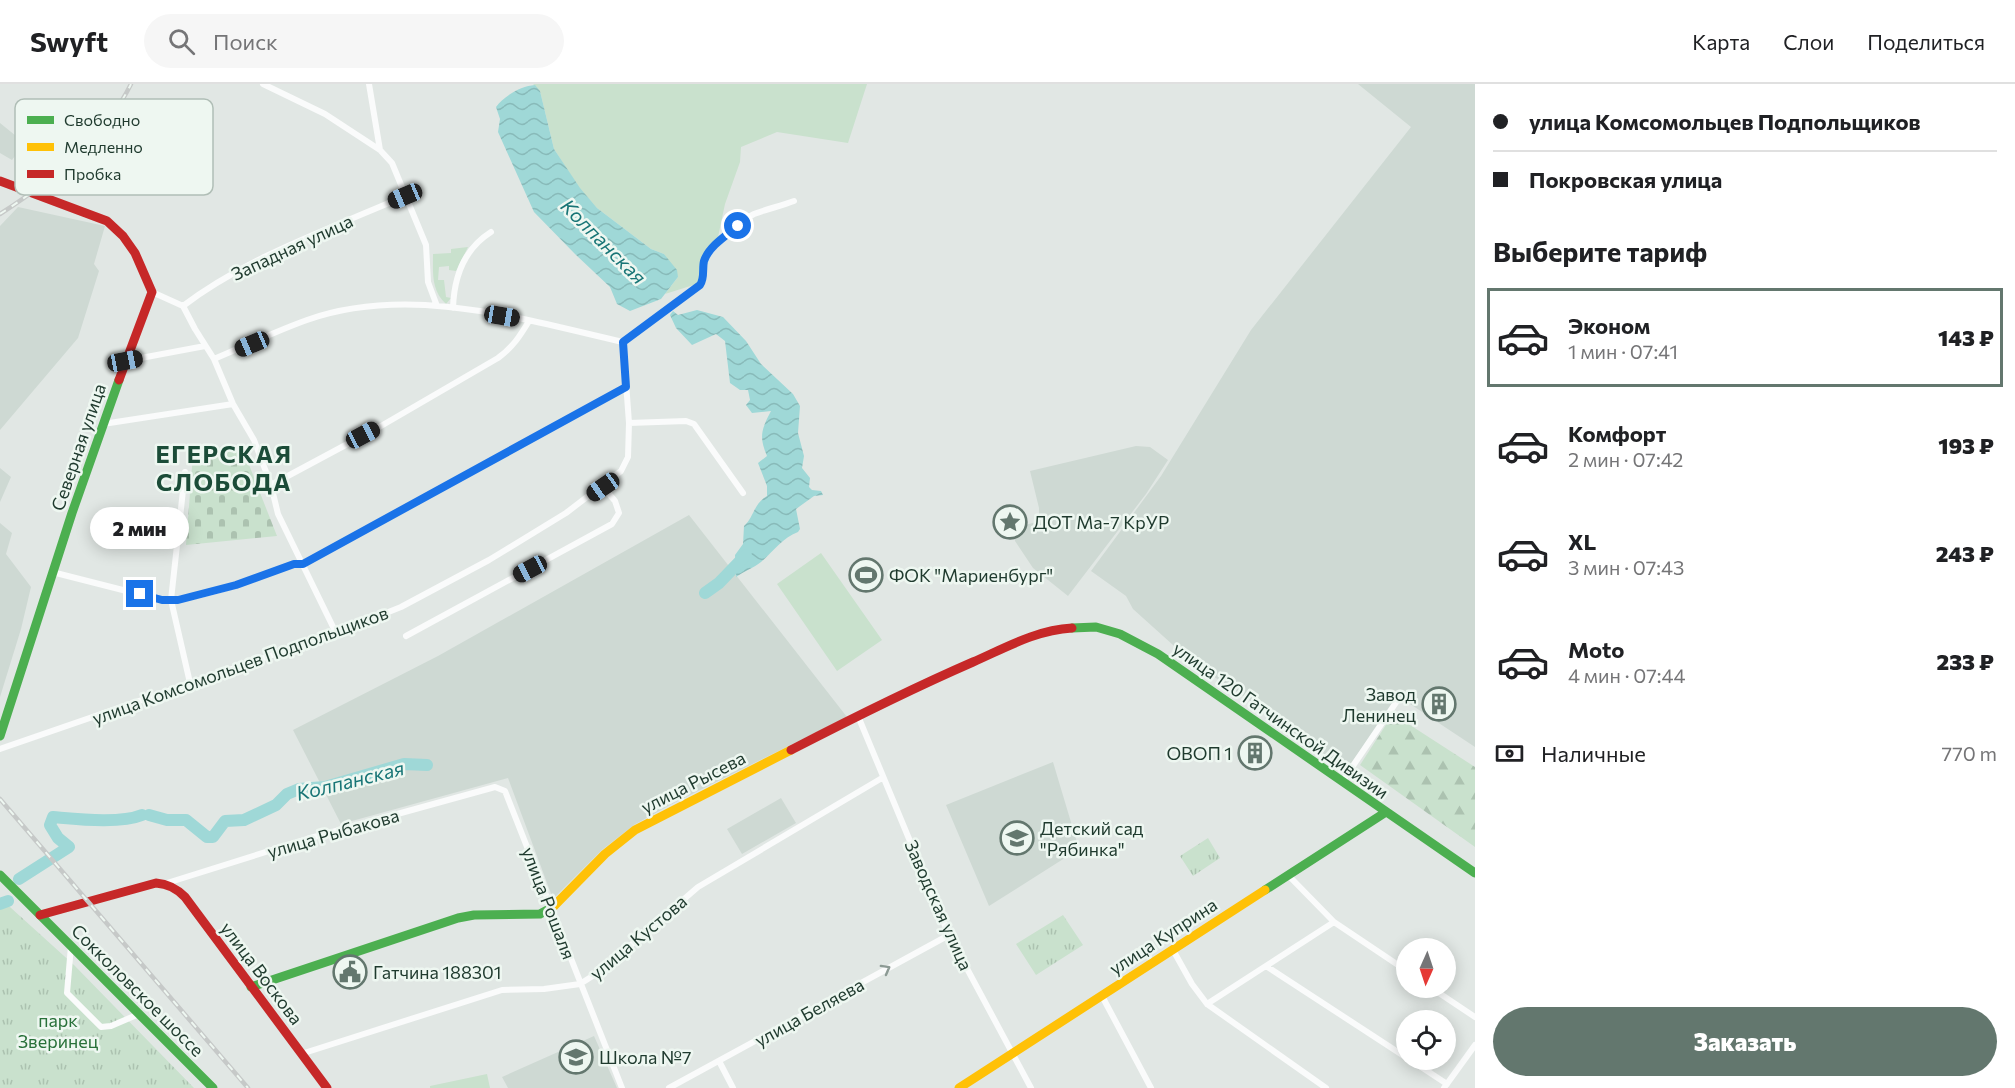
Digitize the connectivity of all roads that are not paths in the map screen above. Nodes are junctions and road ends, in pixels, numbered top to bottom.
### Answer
1 (263, 84) edge
2 (369, 84) edge
3 (380, 150) junction
4 (0, 181) edge
5 (15, 187) edge
6 (37, 195) edge
7 (405, 196) junction
8 (794, 201) dead end
9 (490, 232) dead end
10 (152, 292) junction
11 (183, 306) junction
12 (437, 306) junction
13 (453, 308) junction
14 (529, 321) junction
15 (623, 342) junction
16 (205, 345) junction
17 (214, 359) junction
18 (125, 361) junction
19 (626, 387) junction
20 (233, 404) junction
21 (629, 423) junction
22 (103, 424) junction
23 (185, 471) dead end
24 (271, 485) junction
25 (603, 487) junction
26 (743, 493) dead end
27 (303, 564) junction
28 (52, 572) junction
29 (171, 600) junction
30 (336, 633) junction
31 (406, 636) dead end
32 (1158, 654) joint
33 (190, 683) junction
34 (1397, 701) dead end
35 (858, 716) junction
36 (0, 736) edge
37 (0, 749) edge
38 (882, 778) junction
39 (1342, 782) junction
40 (500, 788) joint
41 (1386, 812) junction
42 (1475, 873) edge
43 (0, 875) edge
44 (1288, 875) junction
45 (174, 883) junction
46 (552, 908) junction
47 (40, 915) junction
48 (1334, 921) junction
49 (949, 935) junction
50 (71, 946) junction
51 (1173, 950) junction
52 (1396, 963) edge
53 (1266, 966) junction
54 (580, 984) junction
55 (251, 987) junction
56 (1102, 996) junction
57 (1446, 998) edge
58 (1207, 1004) junction
59 (139, 1014) junction
60 (1475, 1017) edge
61 (1475, 1045) edge
62 (1396, 1050) edge
63 (301, 1054) junction
64 (1012, 1054) junction
65 (719, 1061) junction
66 (1424, 1070) edge
67 (1445, 1086) edge
68 (213, 1088) edge
69 (327, 1088) edge
70 (622, 1088) edge
71 (669, 1088) edge
72 (733, 1088) edge
73 (959, 1088) edge
74 (1031, 1088) edge
75 (1151, 1088) edge
76 (1326, 1088) edge

1 - 3 street
2 - 3 street
3 - 7 street
4 - 5 main road
6 - 10 main road
7 - 11 street, Западная улица
7 - 12 street
8 - 15 street
9 - 13 street
10 - 11 street
10 - 18 main road, Северная улица
11 - 16 street
12 - 13 street
12 - 17 street
13 - 14 street
14 - 15 street
14 - 24 street
15 - 19 street, улица Комсомольцев Подпольщиков
16 - 17 street
16 - 18 street
17 - 20 street
18 - 22 main road, Северная улица
19 - 21 street, улица Комсомольцев Подпольщиков
19 - 27 street
20 - 22 street
20 - 24 street
21 - 25 street, улица Комсомольцев Подпольщиков
21 - 26 street
22 - 28 main road, Северная улица
23 - 29 street
24 - 27 street
25 - 30 street, улица Комсомольцев Подпольщиков
25 - 31 street
27 - 29 street
27 - 30 street
28 - 29 street
28 - 36 main road, Северная улица
29 - 33 street
30 - 33 street, улица Комсомольцев Подпольщиков
32 - 35 main road, улица Рысева
32 - 39 main road, улица 120 Гатчинской Дивизии
33 - 37 street, улица Комсомольцев Подпольщиков
34 - 39 street
35 - 38 street, Заводская улица
35 - 46 main road, улица Рысева
38 - 49 street, Заводская улица
38 - 54 street, улица Кустова
39 - 41 main road, улица 120 Гатчинской Дивизии
40 - 45 street, улица Рыбакова
40 - 46 street, улица Рошаля
41 - 42 main road, улица 120 Гатчинской Дивизии
41 - 44 main road, улица Куприна
43 - 47 main road, Сокколовское шоссе
44 - 48 street
44 - 51 main road, улица Куприна
45 - 47 main road
45 - 55 main road, улица Воскова
46 - 54 street, улица Рошаля
46 - 55 main road
47 - 50 main road, Сокколовское шоссе
48 - 52 street
48 - 53 street
49 - 64 street, Заводская улица
65 -> 49 street, улица Беляева
50 - 59 main road, Сокколовское шоссе
50 - 59 street
51 - 56 main road, улица Куприна
51 - 58 street
53 - 58 street
53 - 62 street
54 - 63 street, улица Кустова
54 - 70 street, улица Рошаля
55 - 63 main road, улица Воскова
56 - 64 main road, улица Куприна
56 - 75 street
57 - 60 street
58 - 76 street
59 - 68 main road, Сокколовское шоссе
61 - 67 street
63 - 69 main road, улица Воскова
64 - 73 main road, улица Куприна
64 - 74 street, Заводская улица
65 - 71 street, улица Беляева
65 - 72 street
66 - 67 street

